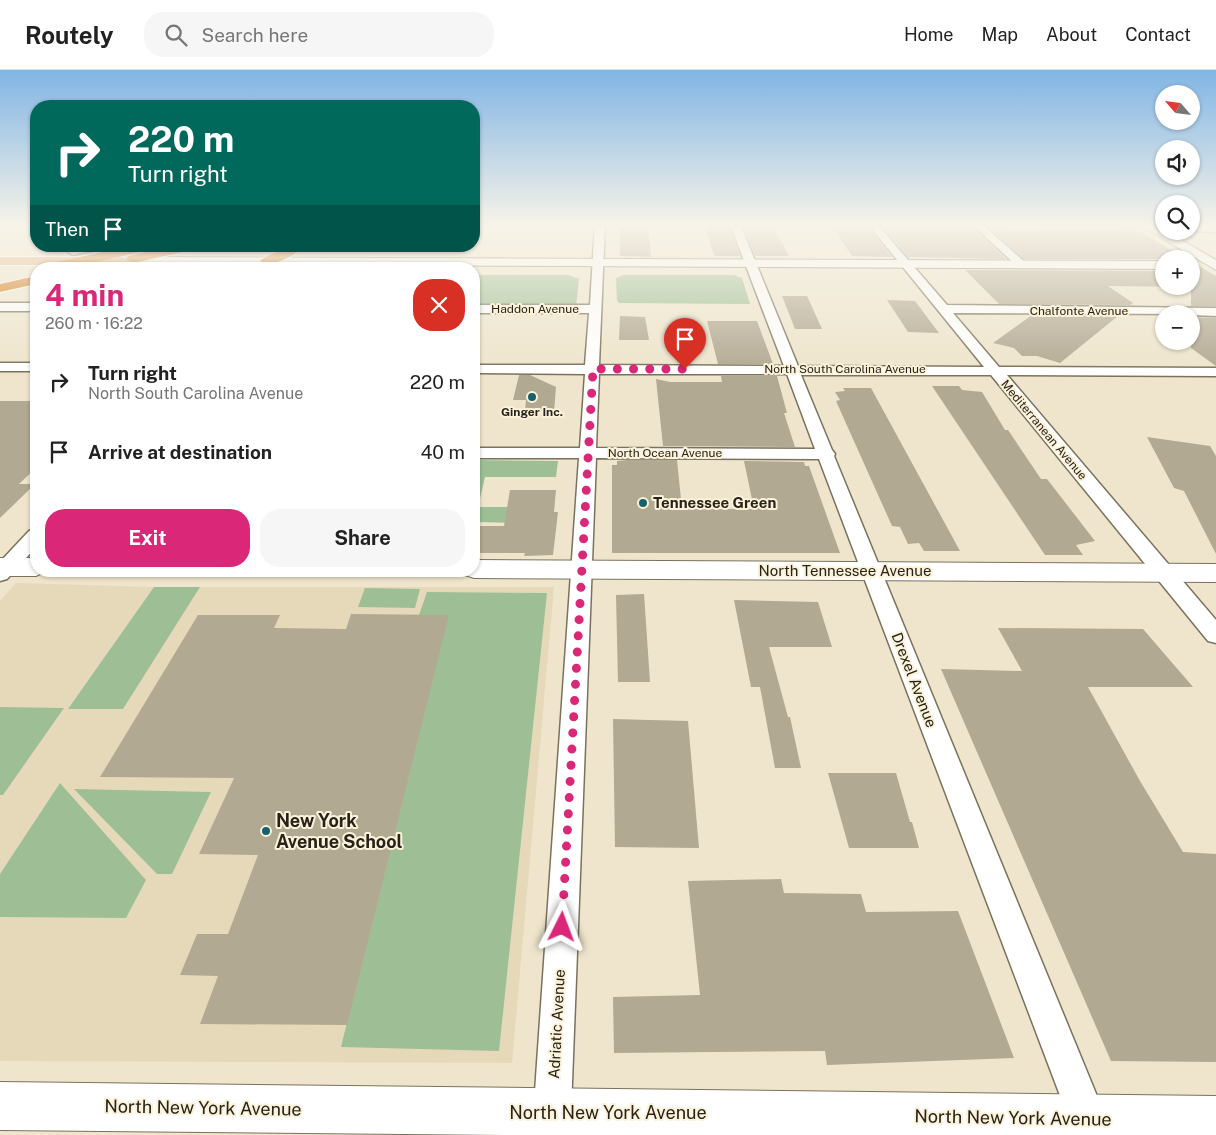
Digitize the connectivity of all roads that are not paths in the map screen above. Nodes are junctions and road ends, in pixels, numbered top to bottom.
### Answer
1 (19, 274) edge
2 (598, 274) edge
3 (756, 274) edge
4 (913, 274) edge
5 (0, 278) edge
6 (30, 281) edge
7 (0, 288) edge
8 (0, 307) edge
9 (30, 307) edge
10 (480, 309) edge
11 (596, 309) junction
12 (942, 309) junction
13 (1216, 312) edge
14 (0, 366) edge
15 (30, 367) edge
16 (480, 369) edge
17 (593, 369) junction
18 (793, 369) junction
19 (994, 370) junction
20 (1216, 372) edge
21 (588, 452) junction
22 (480, 453) edge
23 (827, 454) junction
24 (30, 541) edge
25 (30, 567) edge
26 (2, 569) edge
27 (480, 569) edge
28 (582, 570) junction
29 (872, 571) junction
30 (1163, 572) junction
31 (1216, 573) edge
32 (1216, 635) edge
33 (0, 1106) edge
34 (1216, 1120) edge
35 (96, 1121) edge
36 (552, 1124) edge
37 (1091, 1128) edge

1 - 5 highway
2 - 11 street, Adriatic Avenue
3 - 18 street, Drexel Avenue
4 - 12 street, Mediterranean Avenue
6 - 7 highway
8 - 9 street
10 - 11 street, Haddon Avenue
11 - 17 street, Adriatic Avenue
12 - 13 street, Chalfonte Avenue
12 - 19 street, Mediterranean Avenue
14 - 15 street
16 - 17 street, North South Carolina Avenue
17 - 18 street, North South Carolina Avenue
17 - 21 street, Adriatic Avenue
18 - 19 street, North South Carolina Avenue
18 - 23 street, Drexel Avenue
19 - 20 street, North South Carolina Avenue
19 - 30 street, Mediterranean Avenue
21 - 22 street, North Ocean Avenue
21 - 23 street, North Ocean Avenue
21 - 28 street, Adriatic Avenue
23 - 29 street, Drexel Avenue
24 - 26 street
25 - 26 street
27 - 28 street, North Tennessee Avenue
28 - 29 street, North Tennessee Avenue
28 - 36 street, Adriatic Avenue
29 - 30 street, North Tennessee Avenue
29 - 37 street, Drexel Avenue
30 - 31 street, North Tennessee Avenue
30 - 32 street, Mediterranean Avenue
33 - 35 street, North New York Avenue
34 - 37 street, North New York Avenue
35 - 36 street, North New York Avenue
36 - 37 street, North New York Avenue

